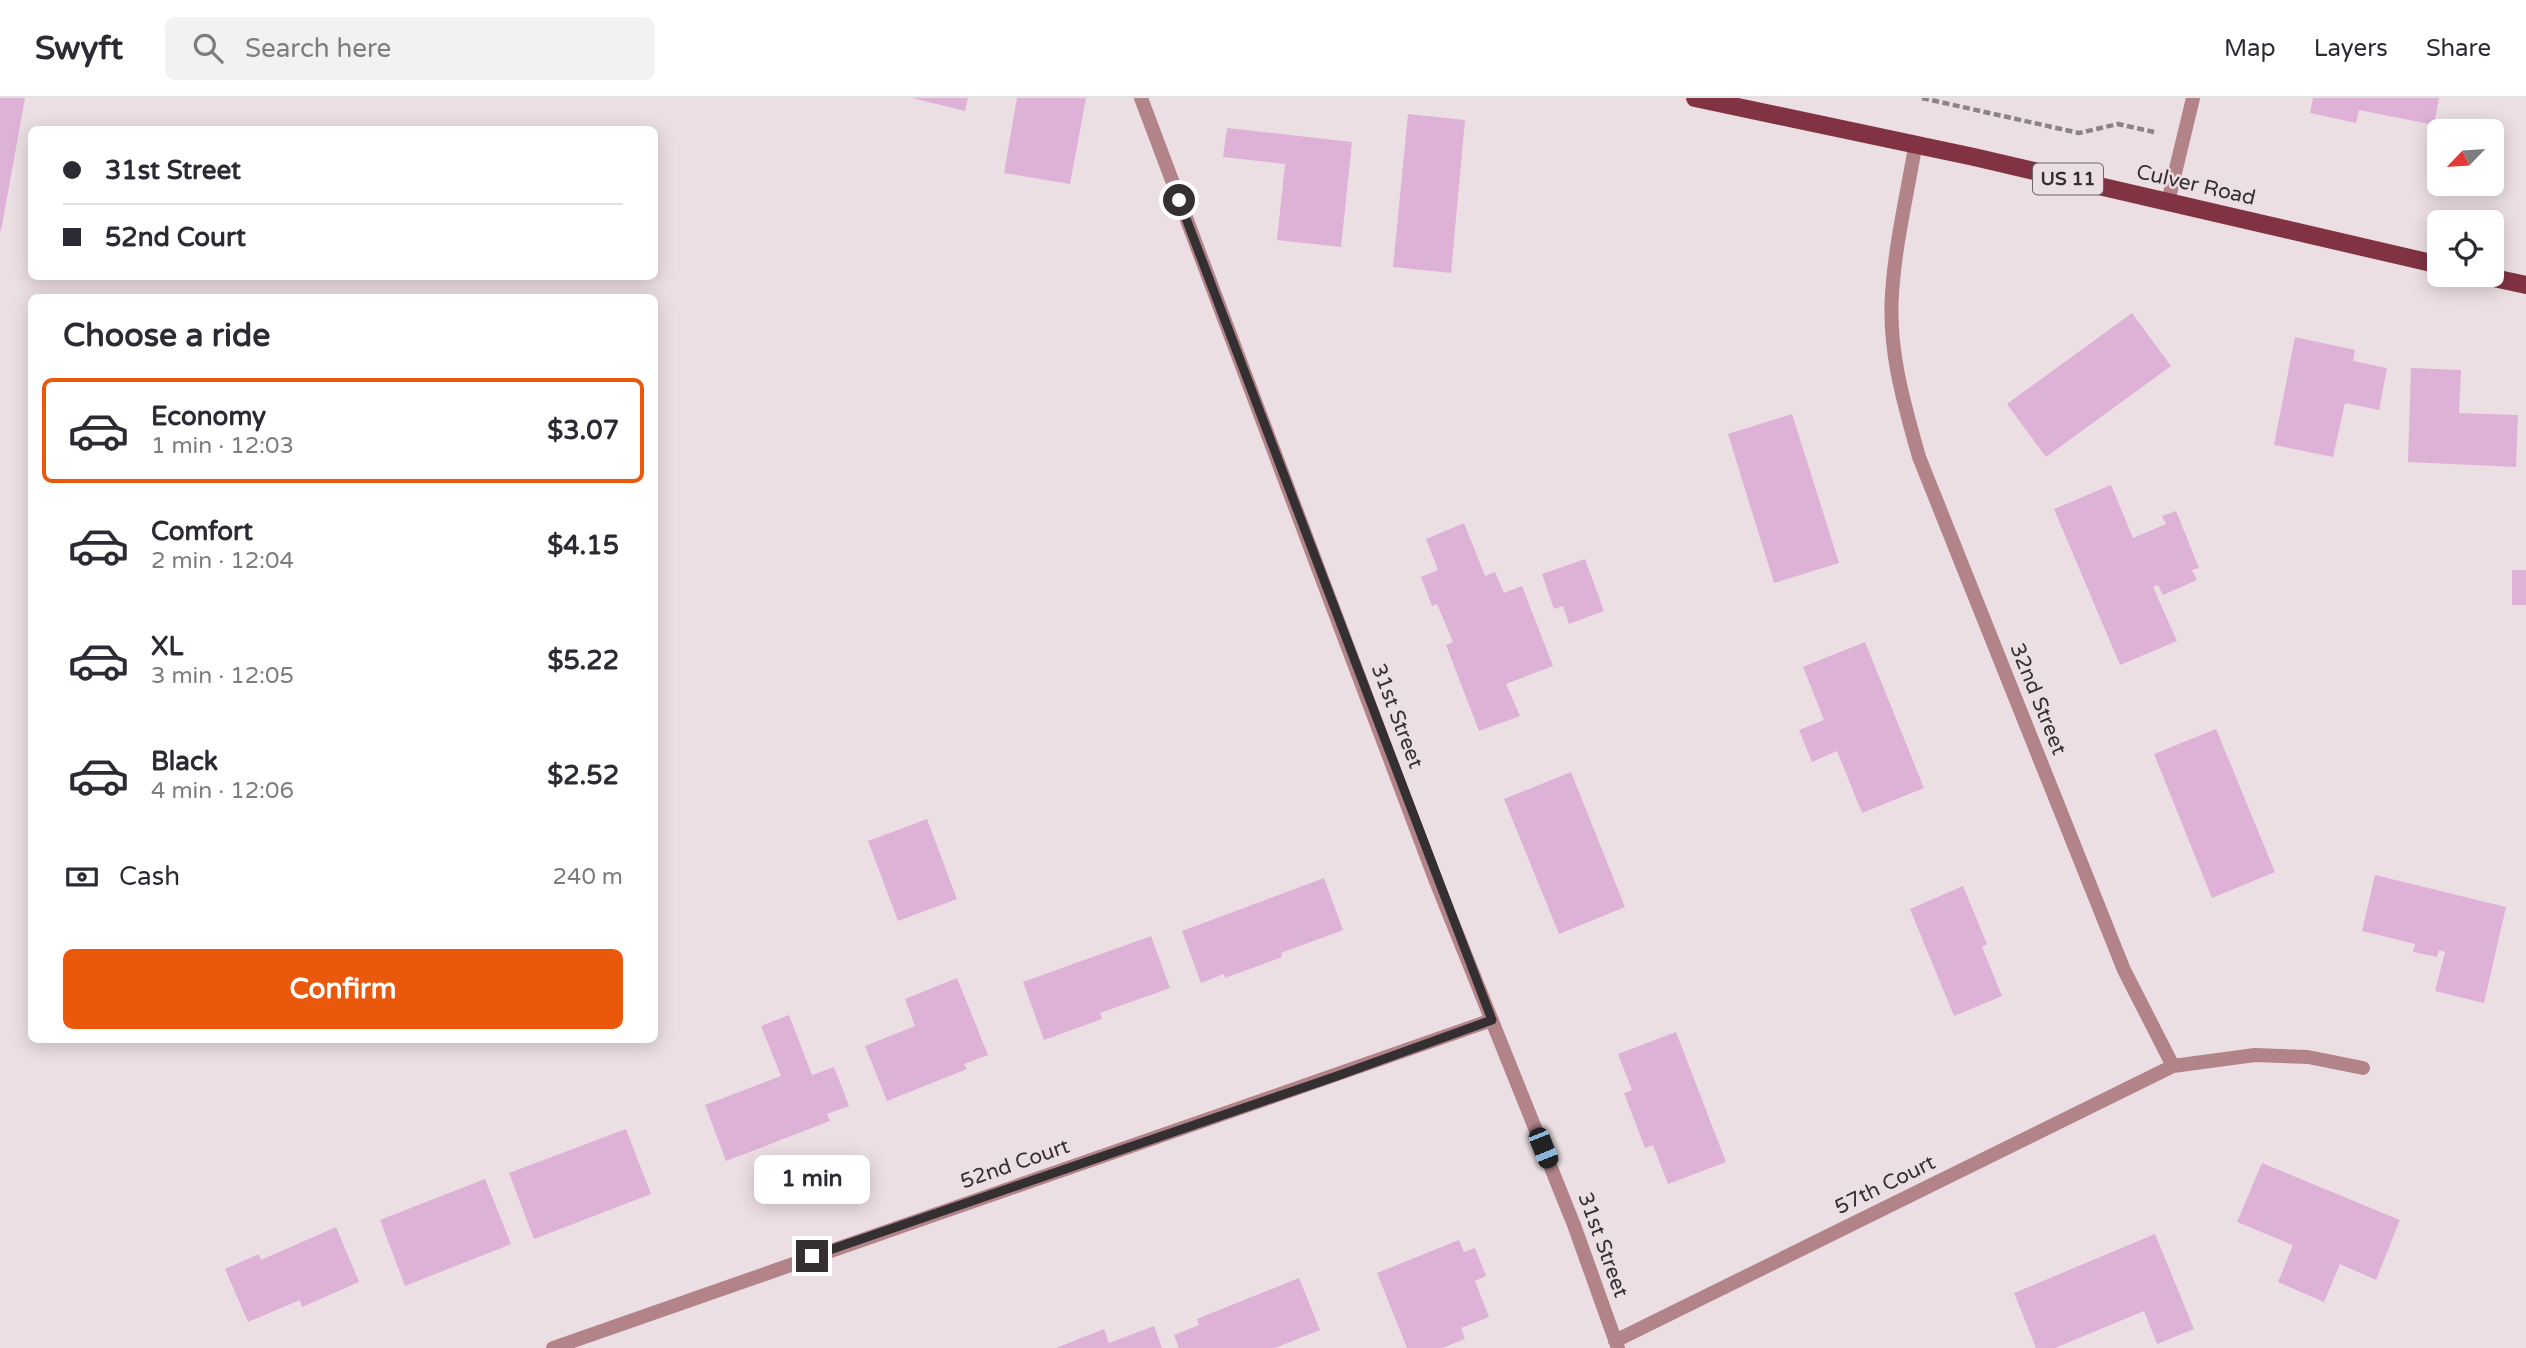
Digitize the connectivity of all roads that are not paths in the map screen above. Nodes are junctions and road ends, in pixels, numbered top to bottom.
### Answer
1 (1140, 98) edge
2 (1695, 98) edge
3 (2193, 98) edge
4 (1914, 146) junction
5 (2168, 202) junction
6 (2427, 262) edge
7 (2504, 280) edge
8 (2526, 285) edge
9 (1492, 1020) junction
10 (2173, 1066) junction
11 (2363, 1068) dead end
12 (1616, 1344) edge
13 (552, 1348) edge

1 - 9 street, 31st Street
2 - 4 main road, Culver Road / US 11
3 - 5 street
4 - 5 main road, Culver Road / US 11
4 - 10 street, 32nd Street
5 - 6 main road, Culver Road / US 11
7 - 8 main road
9 - 12 street, 31st Street
9 - 13 street, 52nd Court
10 - 11 street
10 - 12 street, 57th Court

